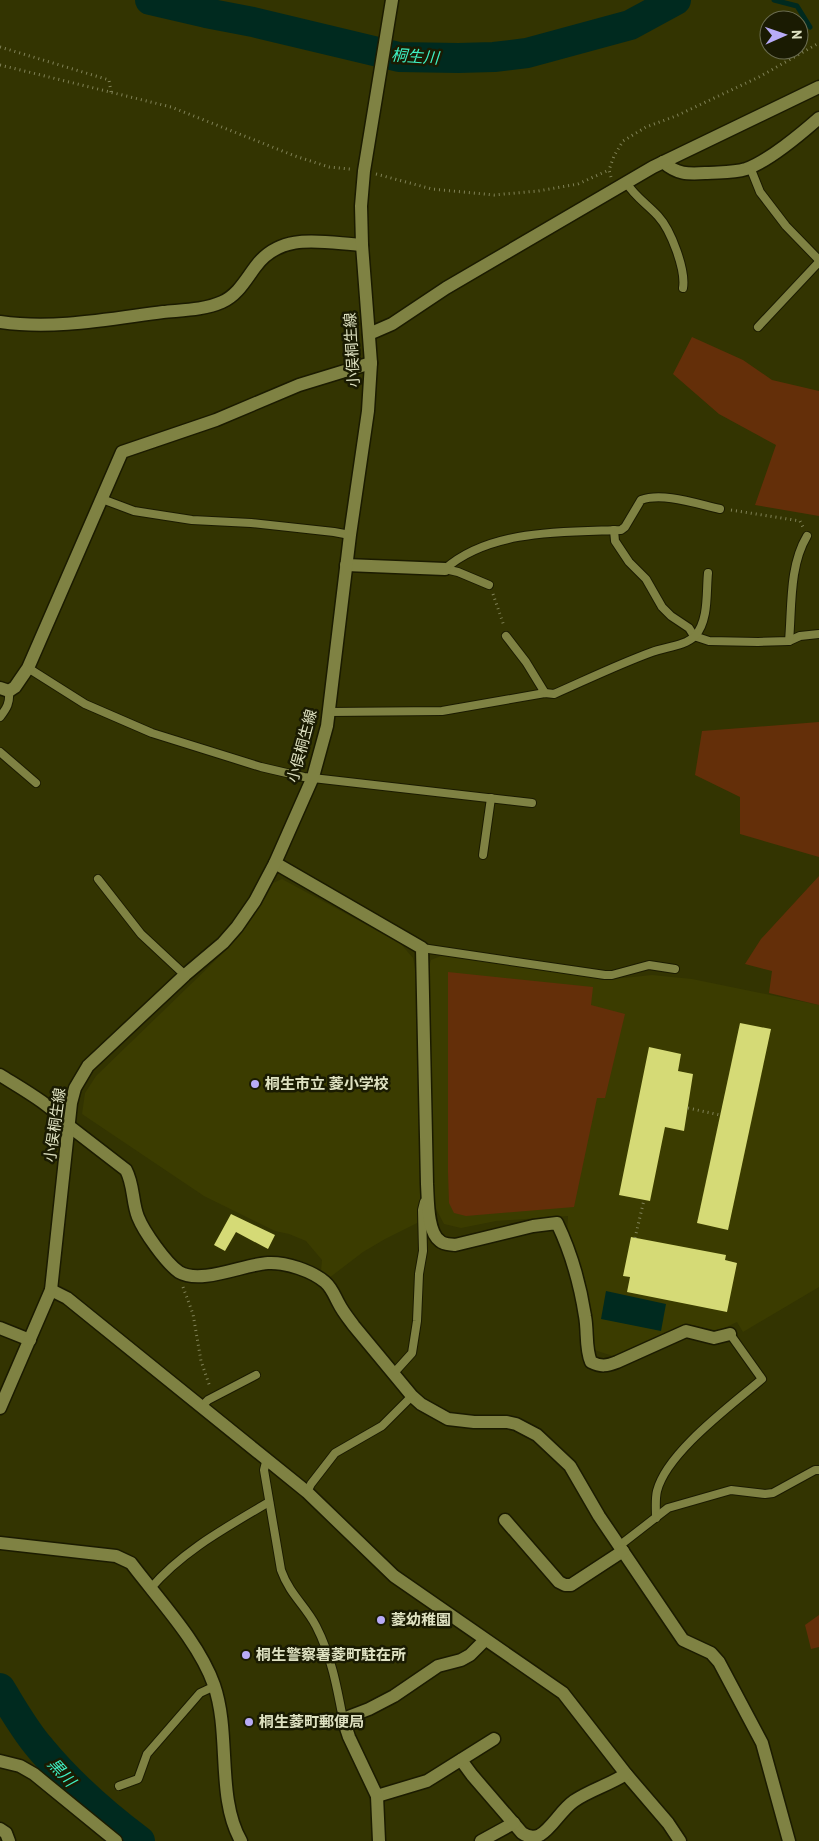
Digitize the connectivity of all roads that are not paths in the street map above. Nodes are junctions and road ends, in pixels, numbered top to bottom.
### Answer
1 (392, 0) edge
2 (819, 87) edge
3 (819, 118) edge
4 (663, 162) junction
5 (750, 167) junction
6 (626, 182) junction
7 (362, 245) junction
8 (819, 261) edge
9 (683, 288) dead end
10 (0, 322) edge
11 (758, 327) dead end
12 (368, 334) junction
13 (371, 363) junction
14 (102, 499) junction
15 (720, 509) road end
16 (614, 530) junction
17 (350, 535) junction
18 (807, 536) dead end
19 (346, 565) junction
20 (445, 569) junction
21 (708, 573) dead end
22 (489, 585) road end
23 (819, 634) edge
24 (506, 636) road end
25 (694, 636) junction
26 (789, 641) junction
27 (28, 668) junction
28 (4, 690) edge
29 (545, 693) junction
30 (329, 712) junction
31 (0, 717) edge
32 (0, 752) edge
33 (313, 777) junction
34 (36, 783) dead end
35 (491, 798) junction
36 (532, 803) dead end
37 (483, 855) dead end
38 (275, 863) junction
39 (98, 878) dead end
40 (422, 948) junction
41 (675, 969) dead end
42 (185, 975) junction
43 (0, 1075) edge
44 (69, 1126) junction
45 (427, 1184) junction
46 (51, 1290) junction
47 (0, 1328) edge
48 (730, 1334) joint
49 (30, 1340) junction
50 (393, 1374) junction
51 (256, 1375) dead end
52 (412, 1396) junction
53 (202, 1406) junction
54 (0, 1408) edge
55 (266, 1458) junction
56 (819, 1470) edge
57 (308, 1492) junction
58 (269, 1502) junction
59 (656, 1518) junction
60 (505, 1520) dead end
61 (0, 1543) edge
62 (621, 1548) junction
63 (150, 1589) junction
64 (485, 1640) junction
65 (215, 1686) junction
66 (343, 1719) junction
67 (494, 1739) dead end
68 (461, 1760) junction
69 (0, 1762) edge
70 (626, 1774) junction
71 (119, 1786) dead end
72 (377, 1796) junction
73 (514, 1824) junction
74 (0, 1829) edge
75 (8, 1841) edge
76 (116, 1841) edge
77 (241, 1841) edge
78 (379, 1841) edge
79 (481, 1841) edge
80 (680, 1841) edge
81 (789, 1841) edge

1 - 7 street, 小俣桐生線
2 - 4 street
3 - 5 street
4 - 5 street
4 - 6 street
5 - 8 lane
6 - 9 lane
6 - 12 street
7 - 10 street
7 - 12 street, 小俣桐生線
8 - 11 lane
12 - 13 street, 小俣桐生線
13 - 14 street
13 - 17 street, 小俣桐生線
14 - 17 lane
14 - 27 street
15 - 16 lane
16 - 20 lane
16 - 25 lane
17 - 19 street, 小俣桐生線
18 - 26 lane
19 - 20 street
19 - 30 street, 小俣桐生線
20 - 22 lane
21 - 25 lane
23 - 26 lane
24 - 29 lane
25 - 26 lane
25 - 29 lane
27 - 28 street
27 - 33 lane
28 - 31 lane
29 - 30 lane
30 - 33 street, 小俣桐生線
32 - 34 lane
33 - 35 lane
33 - 38 street, 小俣桐生線
35 - 36 lane
35 - 37 lane
38 - 40 street
38 - 42 street, 小俣桐生線
39 - 42 lane
40 - 41 lane
40 - 45 street
42 - 44 street, 小俣桐生線
43 - 44 street
44 - 46 street, 小俣桐生線
44 - 50 street
45 - 48 street
45 - 50 lane
46 - 49 street, 小俣桐生線
46 - 53 street
47 - 49 street
48 - 59 lane
49 - 54 street, 小俣桐生線
50 - 52 street
51 - 53 lane
52 - 57 lane
52 - 62 street
53 - 55 street
55 - 57 street
55 - 58 lane
56 - 59 lane
57 - 64 street
58 - 63 lane
58 - 66 lane
59 - 62 lane
60 - 62 street
61 - 63 street
62 - 81 street
63 - 65 street
64 - 66 street
64 - 70 street
65 - 71 lane
65 - 77 street
66 - 72 street
67 - 68 street
68 - 72 street
68 - 73 street
69 - 76 street
70 - 73 street
70 - 80 street
72 - 78 street
73 - 79 street
74 - 75 street

